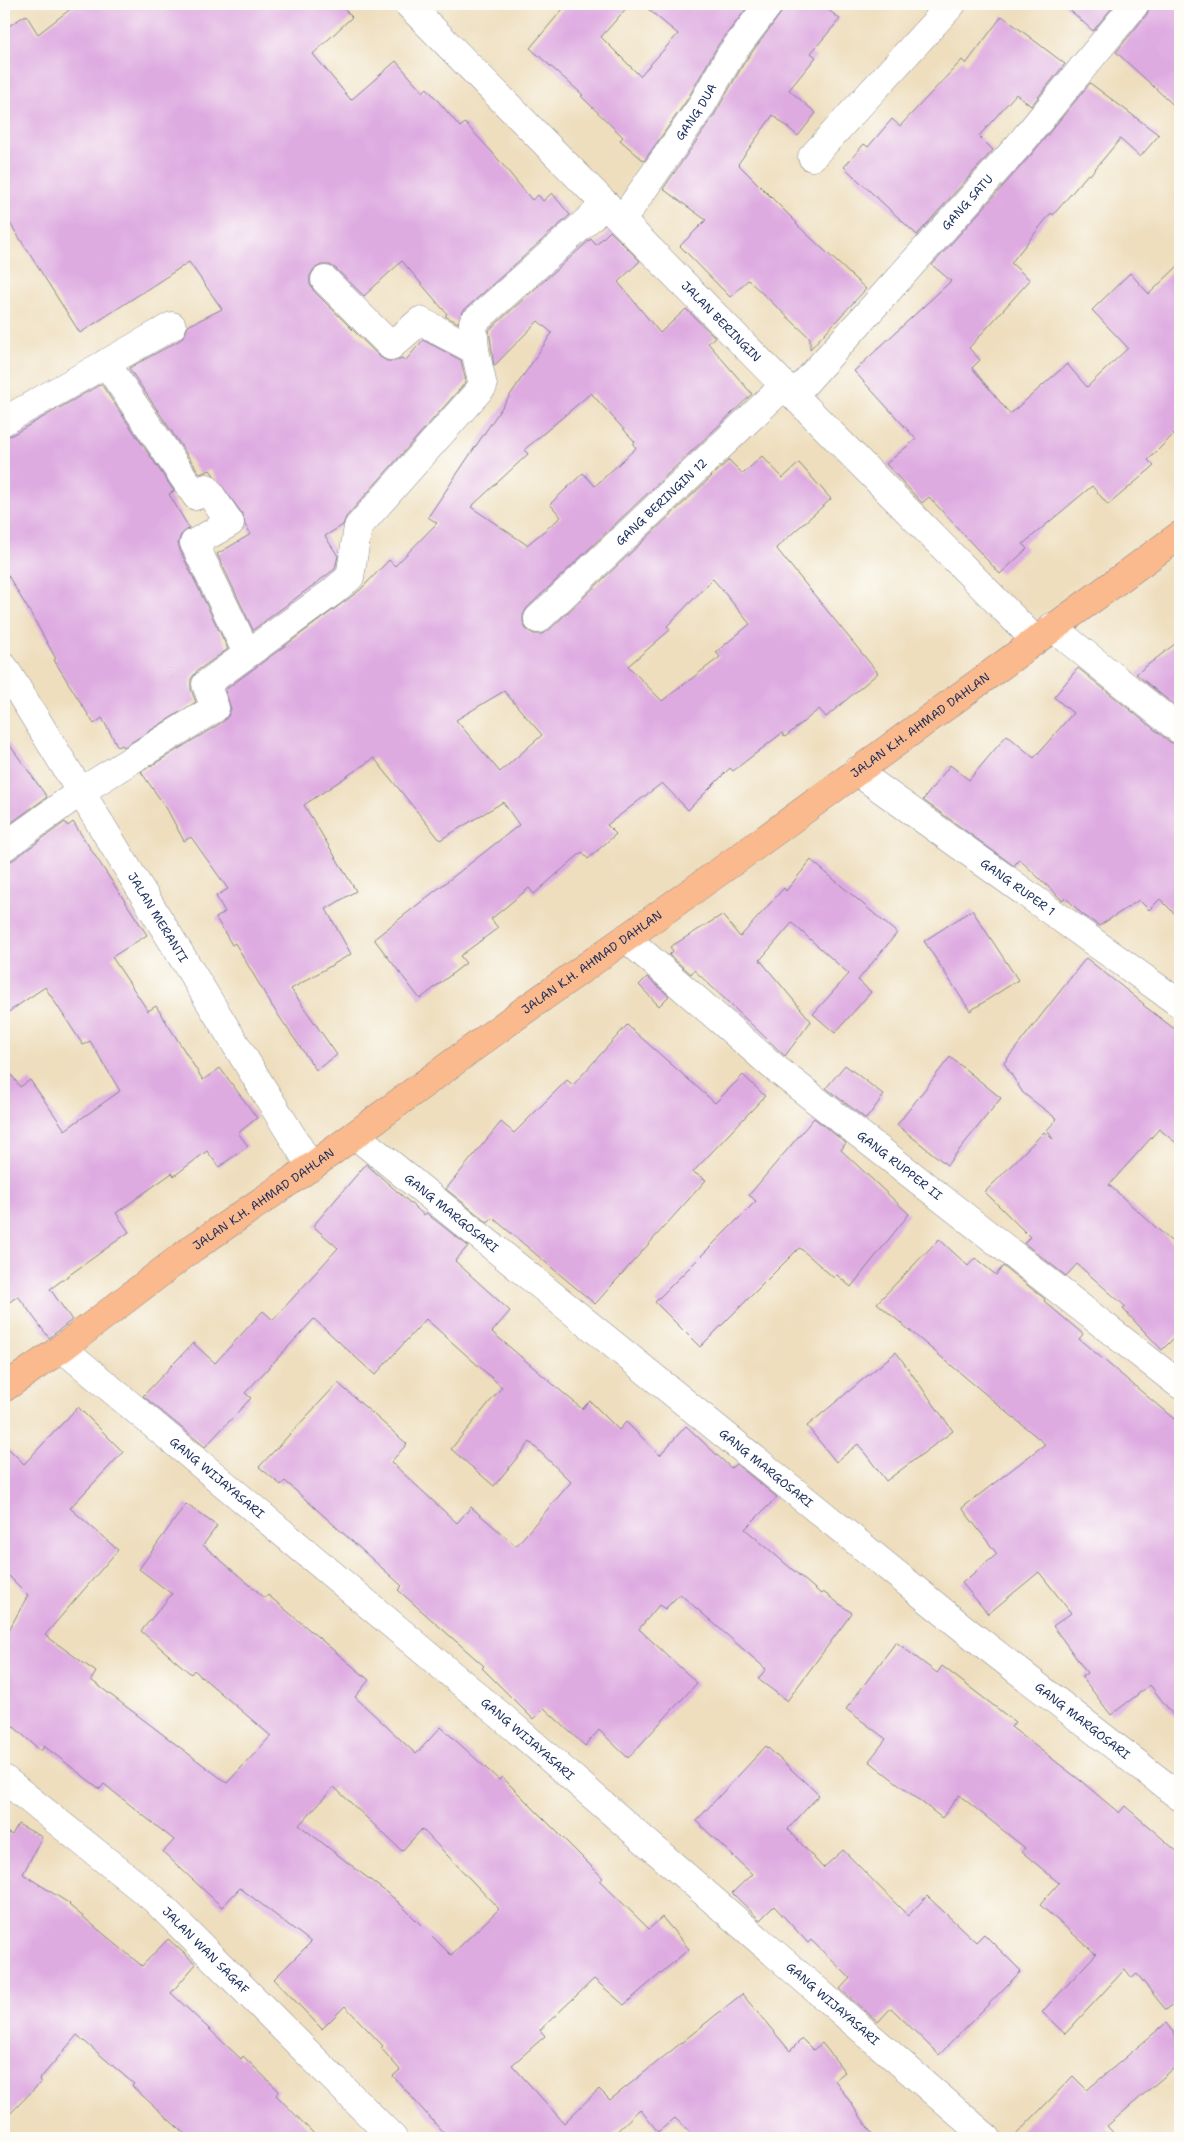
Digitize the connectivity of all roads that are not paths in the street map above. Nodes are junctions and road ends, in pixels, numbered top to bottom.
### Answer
1 (408, 4) edge
2 (769, 4) edge
3 (952, 4) edge
4 (1135, 4) edge
5 (812, 157) dead end
6 (614, 212) junction
7 (325, 280) dead end
8 (172, 326) dead end
9 (475, 350) junction
10 (106, 363) junction
11 (789, 391) junction
12 (4, 421) edge
13 (1180, 535) edge
14 (538, 619) dead end
15 (1044, 634) junction
16 (247, 653) junction
17 (7, 679) edge
18 (1180, 730) edge
19 (856, 771) junction
20 (80, 792) junction
21 (4, 847) edge
22 (626, 938) junction
23 (1180, 1004) edge
24 (355, 1135) junction
25 (311, 1167) junction
26 (62, 1348) junction
27 (1180, 1385) edge
28 (4, 1388) edge
29 (4, 1779) edge
30 (1180, 1797) edge
31 (393, 2138) edge
32 (986, 2138) edge

1 - 6 street, JALAN BERINGIN
2 - 6 street, GANG DUA
3 - 5 street
4 - 11 street, GANG SATU
6 - 9 street, GANG DUA
6 - 11 street, JALAN BERINGIN
7 - 9 street
8 - 10 street
9 - 16 street
10 - 12 street
10 - 16 street
11 - 14 street, GANG BERINGIN 12
11 - 15 street, JALAN BERINGIN
13 - 15 main road, JALAN K.H. AHMAD DAHLAN
15 - 18 street, JALAN BERINGIN
15 - 19 main road, JALAN K.H. AHMAD DAHLAN
16 - 20 street
17 - 20 street, JALAN MERANTI
19 - 22 main road, JALAN K.H. AHMAD DAHLAN
19 - 23 street, GANG RUPER 1
20 - 21 street
20 - 25 street, JALAN MERANTI
22 - 24 main road, JALAN K.H. AHMAD DAHLAN
22 - 27 street, GANG RUPPER II
24 - 25 main road, JALAN K.H. AHMAD DAHLAN
24 - 30 street, GANG MARGOSARI
25 - 26 main road, JALAN K.H. AHMAD DAHLAN
26 - 28 main road, JALAN K.H. AHMAD DAHLAN
26 - 32 street, GANG WIJAYASARI
29 - 31 street, JALAN WAN SAGAF

